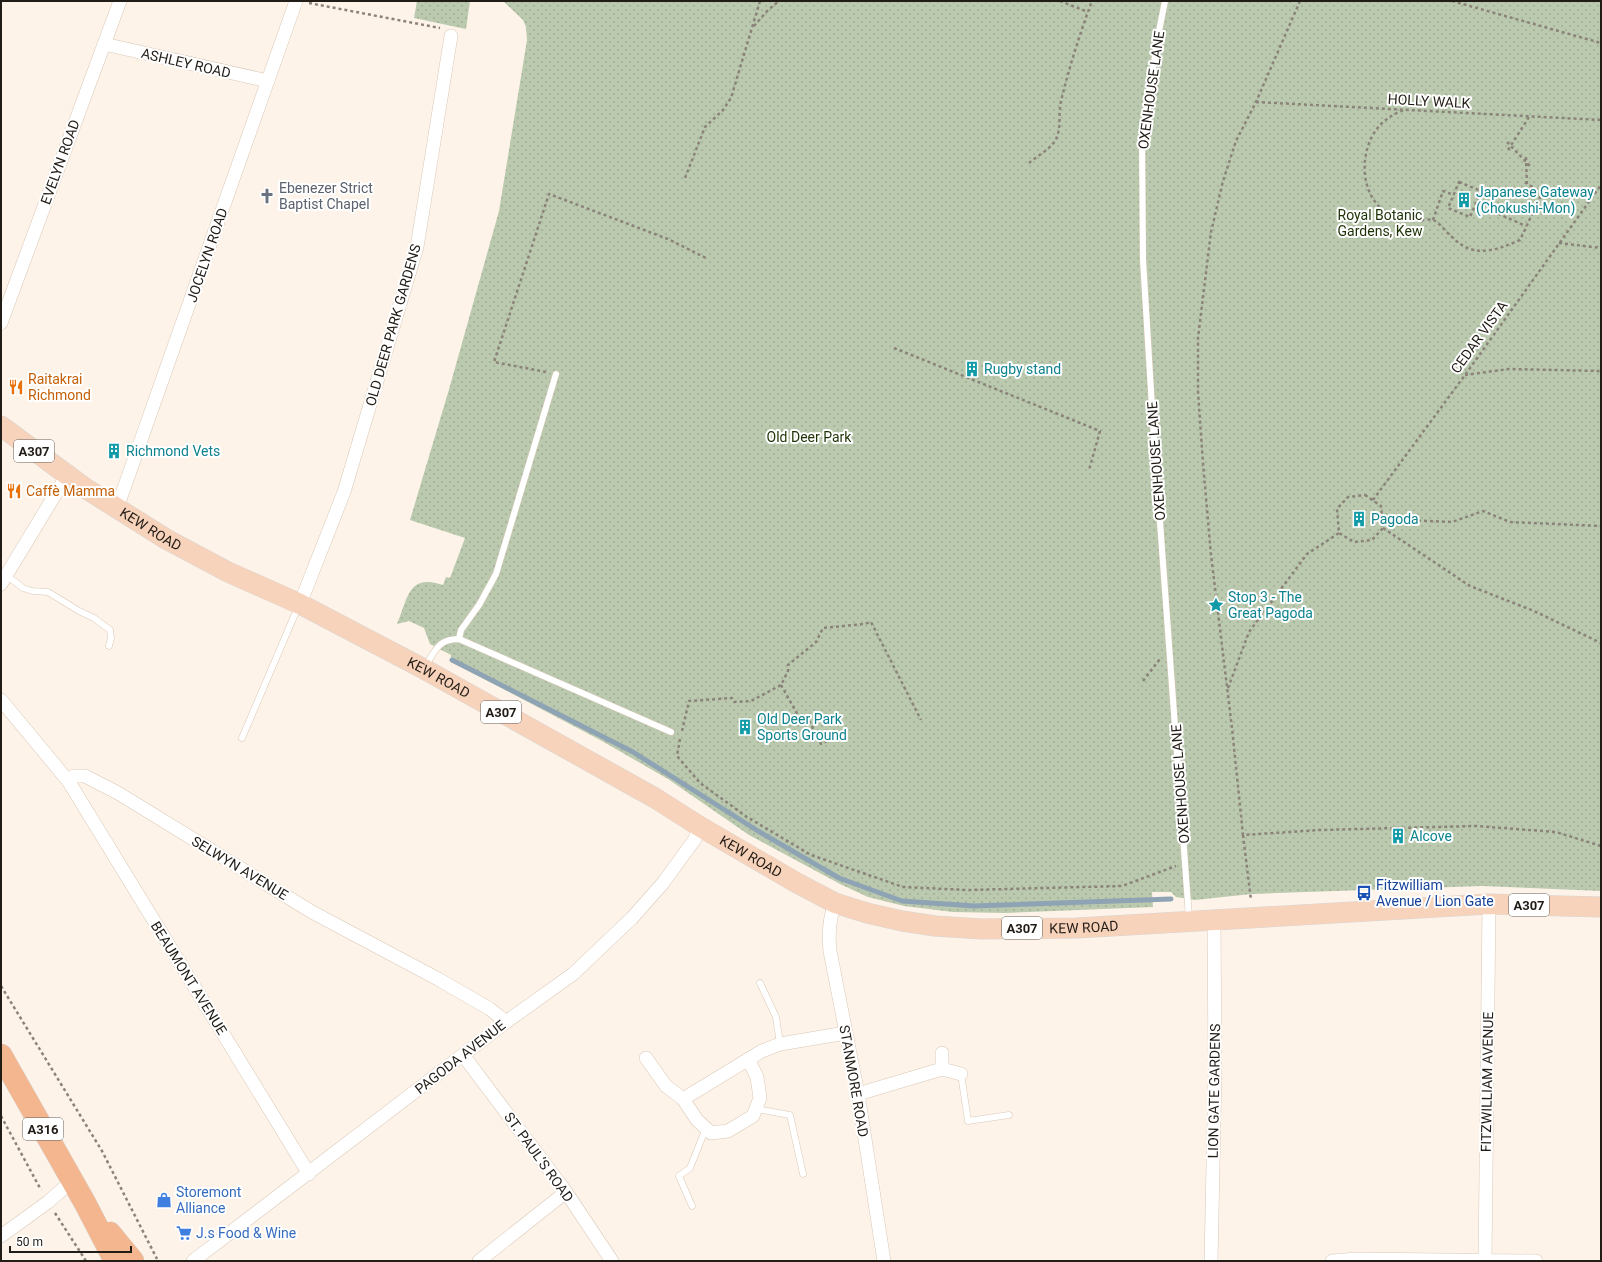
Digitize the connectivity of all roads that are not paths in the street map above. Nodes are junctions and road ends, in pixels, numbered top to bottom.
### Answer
1 (120, 1) edge
2 (1165, 1) edge
3 (302, 2) edge
4 (451, 36) road end
5 (104, 44) junction
6 (268, 81) junction
7 (1, 322) edge
8 (556, 374) road end
9 (1, 426) edge
10 (67, 475) junction
11 (117, 508) junction
12 (4, 580) edge
13 (300, 604) junction
14 (459, 639) junction
15 (109, 646) dead end
16 (424, 669) junction
17 (1, 700) edge
18 (671, 732) dead end
19 (242, 738) dead end
20 (69, 782) junction
21 (699, 826) junction
22 (835, 903) junction
23 (1489, 904) junction
24 (1601, 907) edge
25 (1214, 920) junction
26 (1188, 922) junction
27 (760, 984) dead end
28 (506, 1022) junction
29 (846, 1033) junction
30 (780, 1044) junction
31 (942, 1053) dead end
32 (463, 1055) junction
33 (646, 1058) dead end
34 (748, 1059) junction
35 (4, 1069) edge
36 (942, 1069) junction
37 (961, 1074) joint
38 (858, 1094) junction
39 (683, 1099) junction
40 (756, 1109) junction
41 (1009, 1115) dead end
42 (706, 1128) junction
43 (309, 1174) junction
44 (803, 1174) dead end
45 (72, 1181) junction
46 (566, 1192) junction
47 (85, 1203) junction
48 (692, 1206) dead end
49 (1, 1236) edge
50 (115, 1261) edge
51 (133, 1261) edge
52 (193, 1261) edge
53 (479, 1261) edge
54 (612, 1261) edge
55 (884, 1261) edge
56 (1211, 1261) edge
57 (1332, 1261) edge
58 (1486, 1261) edge
59 (1536, 1261) edge

1 - 5 street, EVELYN ROAD
2 - 26 lane, OXENHOUSE LANE
3 - 6 street, JOCELYN ROAD
4 - 13 street, OLD DEER PARK GARDENS
5 - 6 street, ASHLEY ROAD
5 - 7 street, EVELYN ROAD
6 - 11 street, JOCELYN ROAD
8 - 14 lane
9 - 10 main road, KEW ROAD / A307
10 - 11 main road, KEW ROAD / A307
10 - 12 street
11 - 13 main road, KEW ROAD / A307
12 - 15 lane
13 - 16 main road, KEW ROAD / A307
13 - 19 lane
14 - 16 lane
14 - 18 lane
16 - 21 main road, KEW ROAD / A307
17 - 20 street
20 - 28 street, SELWYN AVENUE
20 - 43 street, BEAUMONT AVENUE
21 - 22 main road, KEW ROAD / A307
21 - 28 street, PAGODA AVENUE
22 - 26 main road, KEW ROAD / A307
22 - 29 street, STANMORE ROAD
23 - 24 main road, KEW ROAD / A307
23 - 25 main road, KEW ROAD / A307
23 - 58 street, FITZWILLIAM AVENUE
25 - 26 main road, KEW ROAD / A307
25 - 56 street, LION GATE GARDENS
27 - 30 lane
28 - 32 street, PAGODA AVENUE
29 - 30 street
29 - 38 street, STANMORE ROAD
30 - 34 street
31 - 36 street
32 - 43 street, PAGODA AVENUE
32 - 46 street, ST. PAUL’S ROAD
33 - 39 street
34 - 39 street
34 - 40 street
35 - 45 highway, A316
36 - 37 street
36 - 38 street
37 - 41 lane
38 - 55 street, STANMORE ROAD
39 - 42 street
40 - 42 street
40 - 44 lane
42 - 48 lane
43 - 52 street, PAGODA AVENUE
45 - 47 highway, A316
45 - 49 street
46 - 53 street
46 - 54 street, ST. PAUL’S ROAD
47 - 50 highway, A316
47 - 51 highway, A316
57 - 58 street
58 - 59 street

